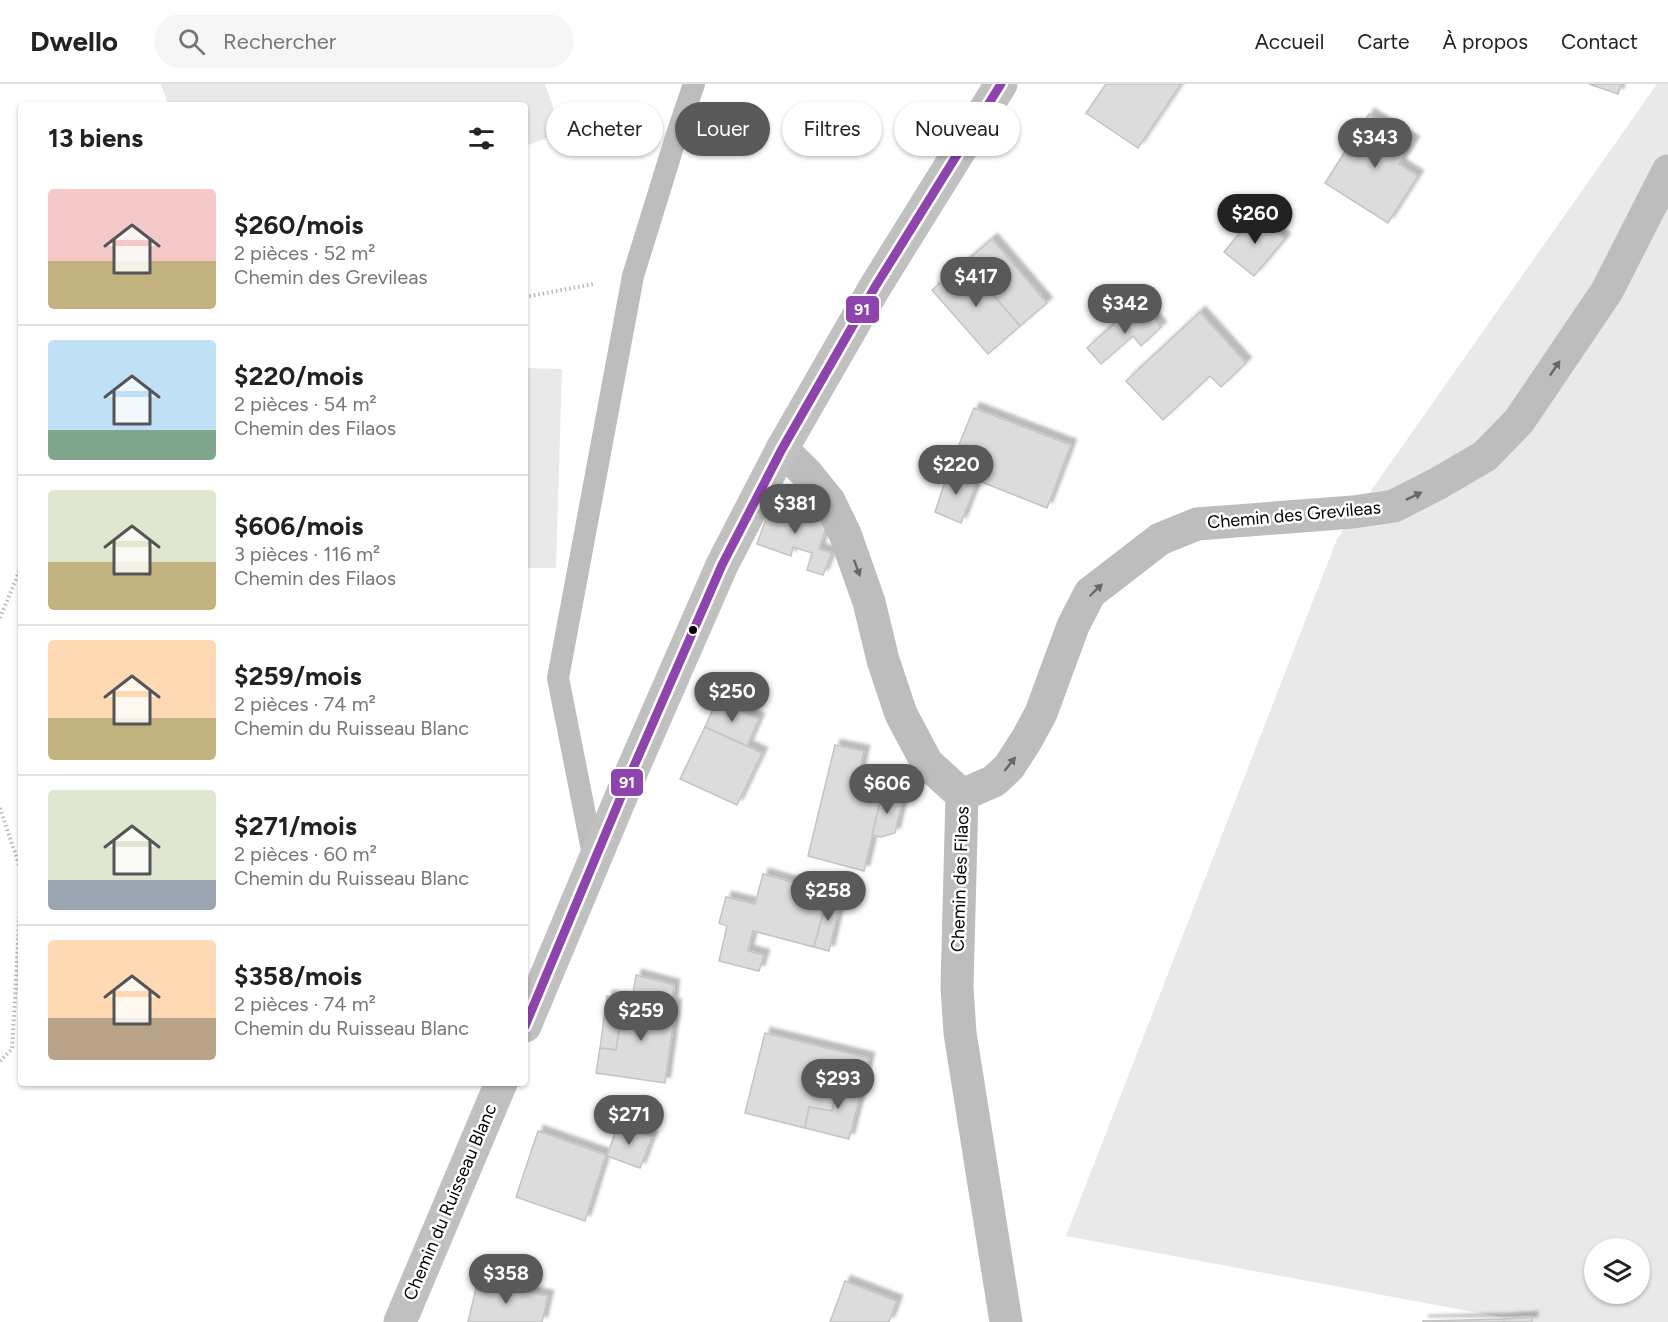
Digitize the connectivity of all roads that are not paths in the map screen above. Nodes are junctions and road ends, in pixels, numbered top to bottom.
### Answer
1 (694, 84) edge
2 (1001, 84) edge
3 (1668, 171) edge
4 (782, 449) junction
5 (962, 795) junction
6 (594, 862) junction
7 (528, 1019) edge
8 (500, 1086) edge
9 (400, 1322) edge
10 (1006, 1322) edge

1 - 6 lane
2 - 4 street
5 -> 3 street, Chemin des Grevileas
4 -> 5 street, Chemin des Filaos
4 - 6 street
5 - 10 street, Chemin des Filaos
6 - 7 street
8 - 9 street, Chemin du Ruisseau Blanc

